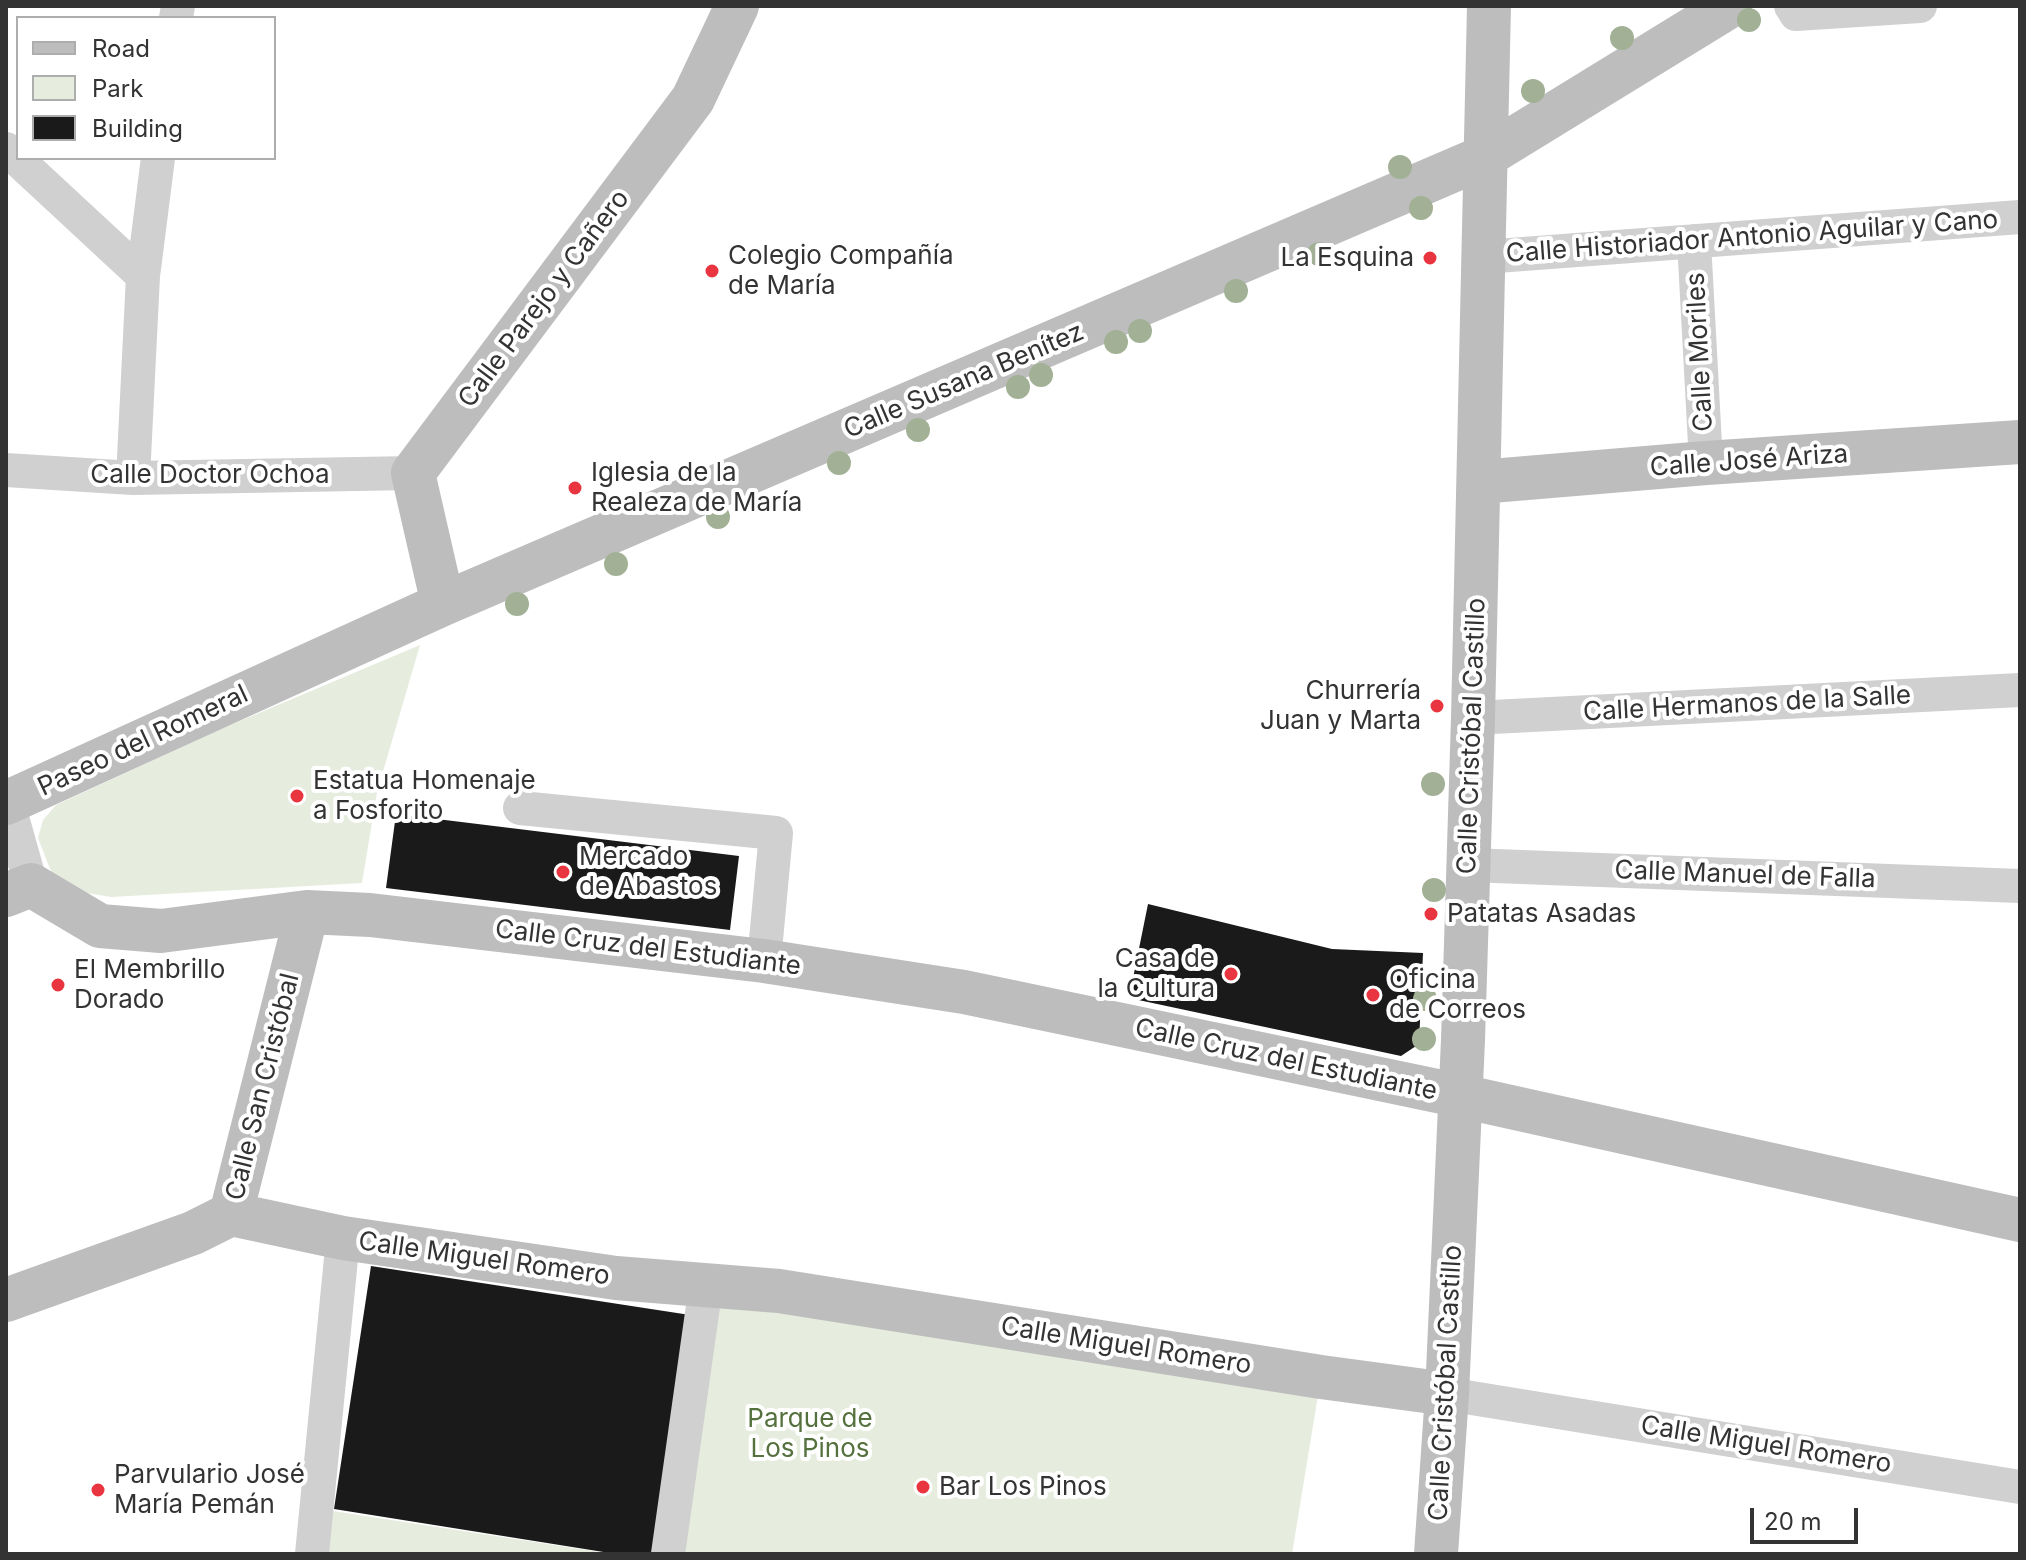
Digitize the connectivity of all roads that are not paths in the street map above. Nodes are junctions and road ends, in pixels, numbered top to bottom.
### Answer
1 (737, 6) edge
2 (1489, 6) edge
3 (1730, 6) edge
4 (1791, 6) edge
5 (1920, 6) edge
6 (1484, 157) junction
7 (18, 160) edge
8 (158, 160) edge
9 (2020, 217) edge
10 (1694, 241) junction
11 (1483, 257) junction
12 (143, 276) junction
13 (2020, 442) edge
14 (1706, 463) junction
15 (6, 470) edge
16 (413, 473) junction
17 (133, 478) junction
18 (1479, 482) junction
19 (443, 604) junction
20 (2020, 690) edge
21 (1473, 718) junction
22 (7, 803) edge
23 (520, 808) dead end
24 (1469, 865) junction
25 (2020, 886) edge
26 (19, 890) edge
27 (307, 912) junction
28 (764, 961) junction
29 (1461, 1096) junction
30 (231, 1214) junction
31 (2020, 1220) edge
32 (343, 1238) junction
33 (706, 1285) junction
34 (6, 1300) edge
35 (1447, 1394) junction
36 (2020, 1487) edge
37 (312, 1554) edge
38 (668, 1554) edge
39 (1436, 1554) edge

1 - 16 street, Calle Parejo y Cañero
2 - 6 street, Calle Cristóbal Castillo
3 - 6 street, Calle Susana Benítez
4 - 5 street
6 - 11 street, Calle Cristóbal Castillo
6 - 19 street, Calle Susana Benítez
7 - 12 street
8 - 12 street
9 - 10 street, Calle Historiador Antonio Aguilar y Cano
10 - 11 street, Calle Historiador Antonio Aguilar y Cano
10 - 14 street, Calle Moriles
11 - 18 street, Calle Cristóbal Castillo
12 - 17 street
13 - 14 street, Calle José Ariza
14 - 18 street, Calle José Ariza
15 - 17 street, Calle Doctor Ochoa
16 - 17 street, Calle Doctor Ochoa
16 - 19 street
18 - 21 street, Calle Cristóbal Castillo
19 - 22 street, Paseo del Romeral
20 - 21 street, Calle Hermanos de la Salle
21 - 24 street, Calle Cristóbal Castillo
22 - 26 street, Paseo del Romeral
23 - 28 street
24 - 25 street, Calle Manuel de Falla
24 - 29 street, Calle Cristóbal Castillo
26 - 27 street, Paseo del Romeral
27 - 28 street, Calle Cruz del Estudiante
27 - 30 street, Calle San Cristóbal
28 - 29 street, Calle Cruz del Estudiante
29 - 31 street, Calle Cruz del Estudiante
29 - 35 street, Calle Cristóbal Castillo
30 - 32 street, Calle Miguel Romero
30 - 34 street, Calle San Cristóbal
32 - 33 street, Calle Miguel Romero
32 - 37 street
33 - 35 street, Calle Miguel Romero
33 - 38 street
35 - 36 street, Calle Miguel Romero
35 - 39 street, Calle Cristóbal Castillo

